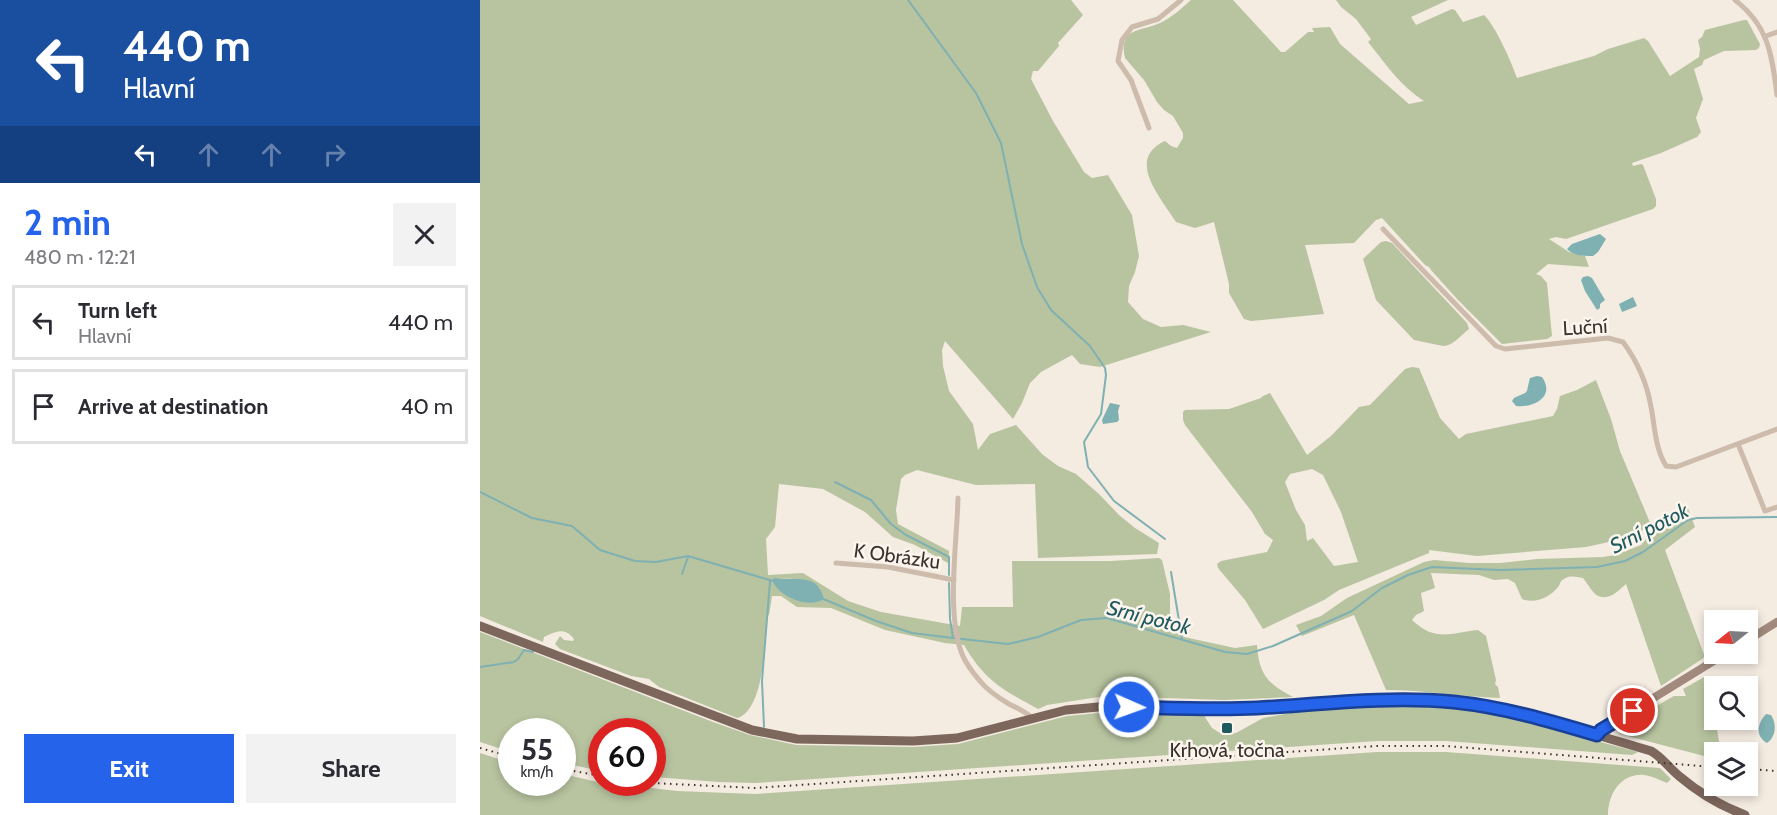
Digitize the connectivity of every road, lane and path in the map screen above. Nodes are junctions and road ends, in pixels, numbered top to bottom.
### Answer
1 (1181, 0) edge
2 (1735, 0) edge
3 (1777, 32) edge
4 (1766, 36) junction
5 (1777, 95) edge
6 (1149, 128) dead end
7 (1383, 229) dead end
8 (1777, 429) edge
9 (1738, 444) junction
10 (958, 498) dead end
11 (1777, 507) edge
12 (836, 563) dead end
13 (954, 580) junction
14 (1777, 622) edge
15 (480, 626) edge
16 (1758, 634) edge
17 (1709, 664) edge
18 (1032, 718) junction
19 (1597, 735) junction
20 (1745, 815) edge

1 - 6 street
2 - 4 street
3 - 4 street
4 - 5 street
7 - 9 street, Luční
8 - 9 street, Luční
9 - 11 street
10 - 13 street, K Obrázku
12 - 13 street, K Obrázku
13 - 18 street, K Obrázku
14 - 16 street
15 - 18 main road
17 - 19 street
18 - 19 main road
19 - 20 main road

